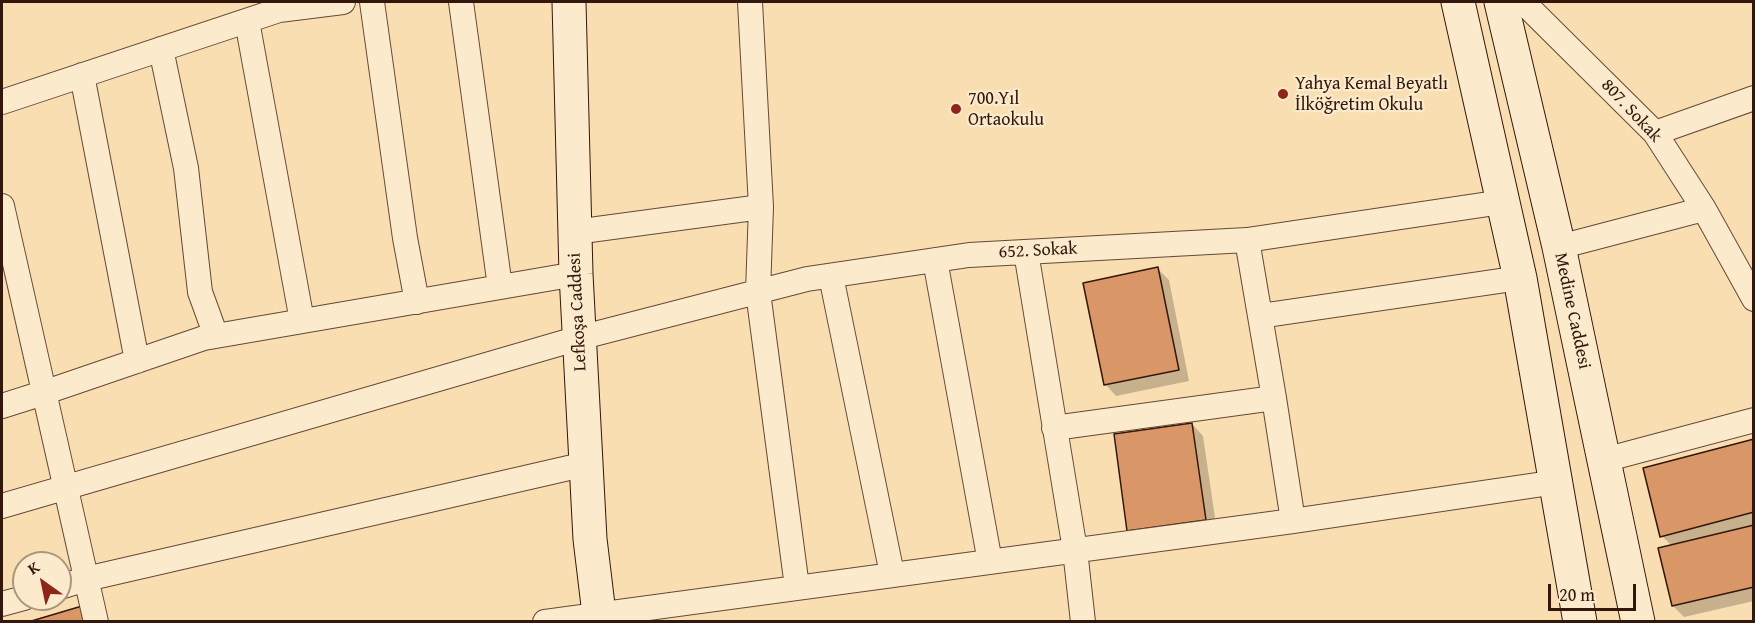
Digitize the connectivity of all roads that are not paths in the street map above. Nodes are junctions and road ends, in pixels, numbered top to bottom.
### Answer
1 (343, 2) edge
2 (372, 2) edge
3 (461, 2) edge
4 (568, 2) edge
5 (750, 2) edge
6 (1458, 2) edge
7 (1501, 2) edge
8 (1523, 2) edge
9 (313, 4) edge
10 (247, 21) junction
11 (160, 50) junction
12 (82, 75) junction
13 (1754, 98) edge
14 (2, 102) edge
15 (1655, 133) junction
16 (1502, 202) junction
17 (2, 206) edge
18 (761, 207) junction
19 (1704, 209) junction
20 (575, 232) junction
21 (1246, 240) junction
22 (1559, 248) junction
23 (1026, 252) junction
24 (935, 260) junction
25 (576, 274) junction
26 (831, 276) junction
27 (1520, 278) junction
28 (500, 287) junction
29 (758, 292) junction
30 (1754, 299) edge
31 (417, 302) junction
32 (1260, 316) junction
33 (302, 321) junction
34 (216, 336) junction
35 (579, 338) junction
36 (137, 361) junction
37 (44, 393) junction
38 (1274, 398) junction
39 (2, 406) edge
40 (1754, 420) edge
41 (1054, 428) junction
42 (1604, 460) junction
43 (586, 464) junction
44 (1557, 482) junction
45 (65, 486) junction
46 (2, 506) edge
47 (1293, 521) junction
48 (1075, 550) junction
49 (990, 562) junction
50 (892, 574) junction
51 (86, 579) junction
52 (72, 583) edge
53 (797, 587) junction
54 (600, 617) edge
55 (96, 621) edge
56 (544, 621) edge
57 (1083, 621) edge
58 (1581, 621) edge
59 (1638, 621) edge

1 - 9 street
2 - 31 street
3 - 28 street
4 - 20 street, Lefkoşa Caddesi
5 - 18 street
6 - 16 street
7 - 22 street, Medine Caddesi
8 - 15 street, 807. Sokak
9 - 10 street
10 - 11 street
10 - 33 street
11 - 12 street
11 - 34 street
12 - 14 street
12 - 36 street
13 - 15 street
15 - 19 street, 807. Sokak
16 - 21 street, 652. Sokak
16 - 27 street
17 - 37 street
18 - 20 street
18 - 29 street
19 - 22 street
19 - 30 street, 807. Sokak
20 - 25 street, Lefkoşa Caddesi
21 - 23 street, 652. Sokak
21 - 32 street
22 - 42 street, Medine Caddesi
23 - 24 street, 652. Sokak
23 - 41 street
24 - 26 street, 652. Sokak
24 - 49 street
25 - 28 street
25 - 35 street, Lefkoşa Caddesi
26 - 29 street, 652. Sokak
26 - 50 street
27 - 32 street
27 - 44 street
28 - 31 street
29 - 35 street, 652. Sokak
29 - 53 street
31 - 33 street
32 - 38 street
33 - 34 street
34 - 36 street
35 - 43 street, Lefkoşa Caddesi
35 - 45 street, 652. Sokak
36 - 37 street
37 - 39 street
37 - 45 street
38 - 41 street
38 - 47 street
40 - 42 street
41 - 48 street
42 - 59 street, Medine Caddesi
43 - 51 street
43 - 54 street, Lefkoşa Caddesi
44 - 47 street
44 - 58 street
45 - 46 street, 652. Sokak
45 - 51 street
47 - 48 street
48 - 49 street
48 - 57 street
49 - 50 street
50 - 53 street
51 - 52 street
51 - 55 street
53 - 54 street
54 - 56 street

